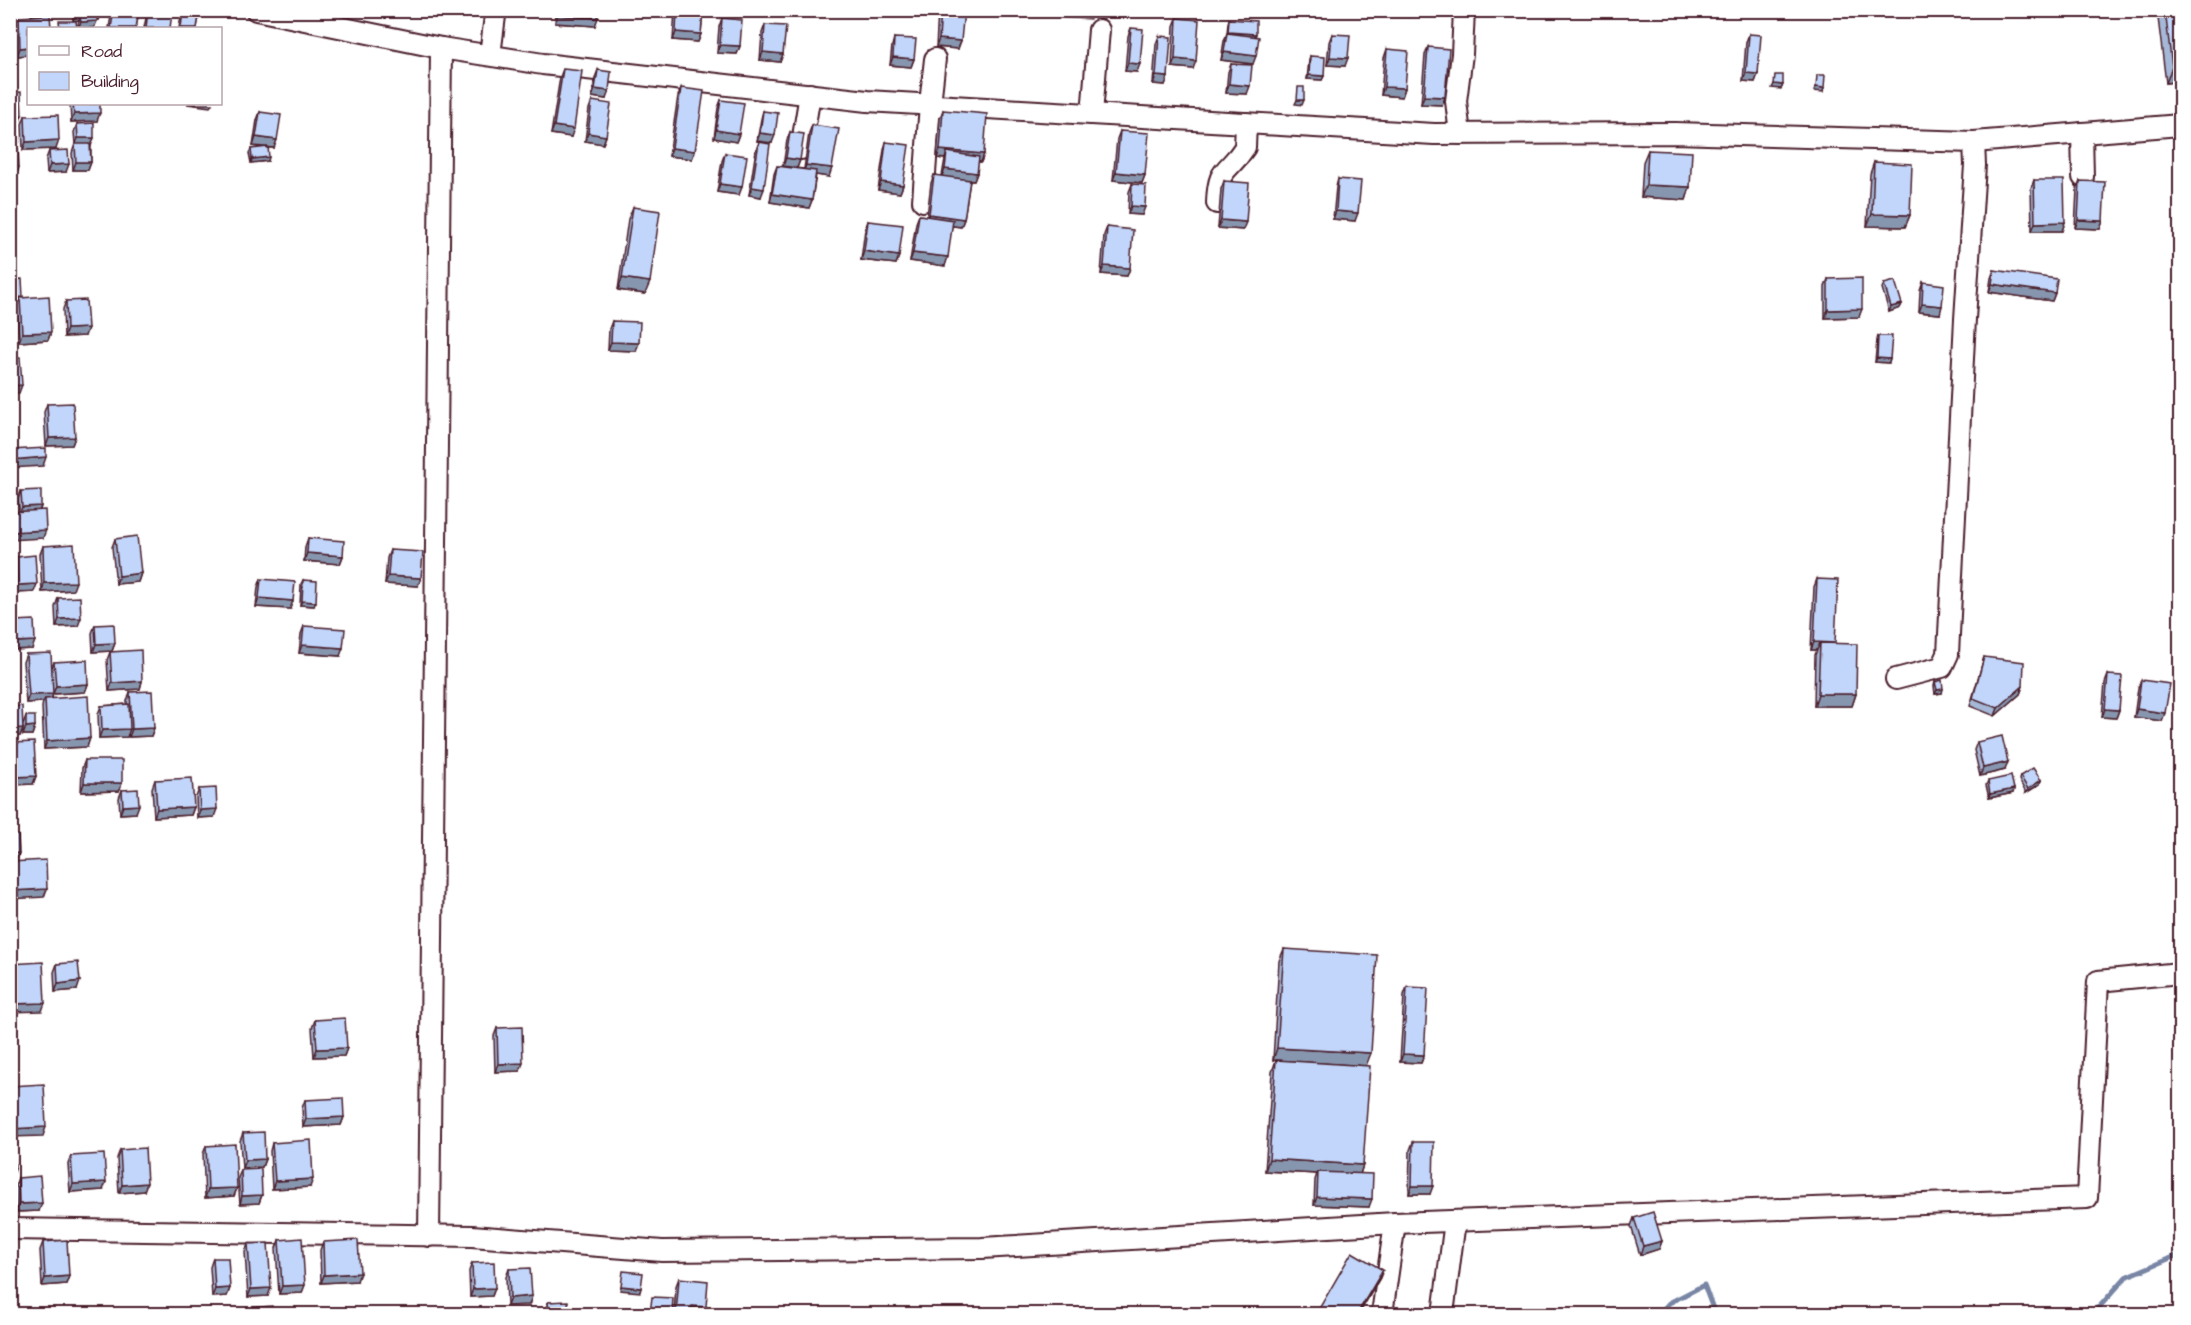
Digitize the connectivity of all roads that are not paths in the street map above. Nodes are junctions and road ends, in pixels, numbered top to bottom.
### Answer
1 (256, 10) edge
2 (1464, 10) edge
3 (495, 16) dead end
4 (1099, 30) dead end
5 (441, 48) junction
6 (490, 55) junction
7 (935, 59) dead end
8 (810, 94) junction
9 (930, 104) junction
10 (1092, 114) junction
11 (1246, 123) junction
12 (2181, 125) edge
13 (2082, 133) junction
14 (1460, 134) junction
15 (1974, 142) junction
16 (801, 149) edge
17 (2083, 177) dead end
18 (923, 201) dead end
19 (1217, 203) dead end
20 (1896, 679) dead end
21 (2181, 973) edge
22 (1455, 1221) junction
23 (1395, 1223) junction
24 (10, 1229) edge
25 (429, 1236) junction
26 (1382, 1314) edge
27 (1443, 1314) edge

1 - 5 street
2 - 14 street
3 - 6 street
4 - 10 street
5 - 6 street
5 - 25 street
6 - 8 street
7 - 9 street
8 - 9 street
8 - 16 street
9 - 10 street
9 - 18 street
10 - 11 street
11 - 14 street
11 - 19 street
12 - 13 street
13 - 15 street
13 - 17 street
14 - 15 street
15 - 20 street
21 - 22 street
22 - 23 street
22 - 27 street
23 - 25 street
23 - 26 street
24 - 25 street

